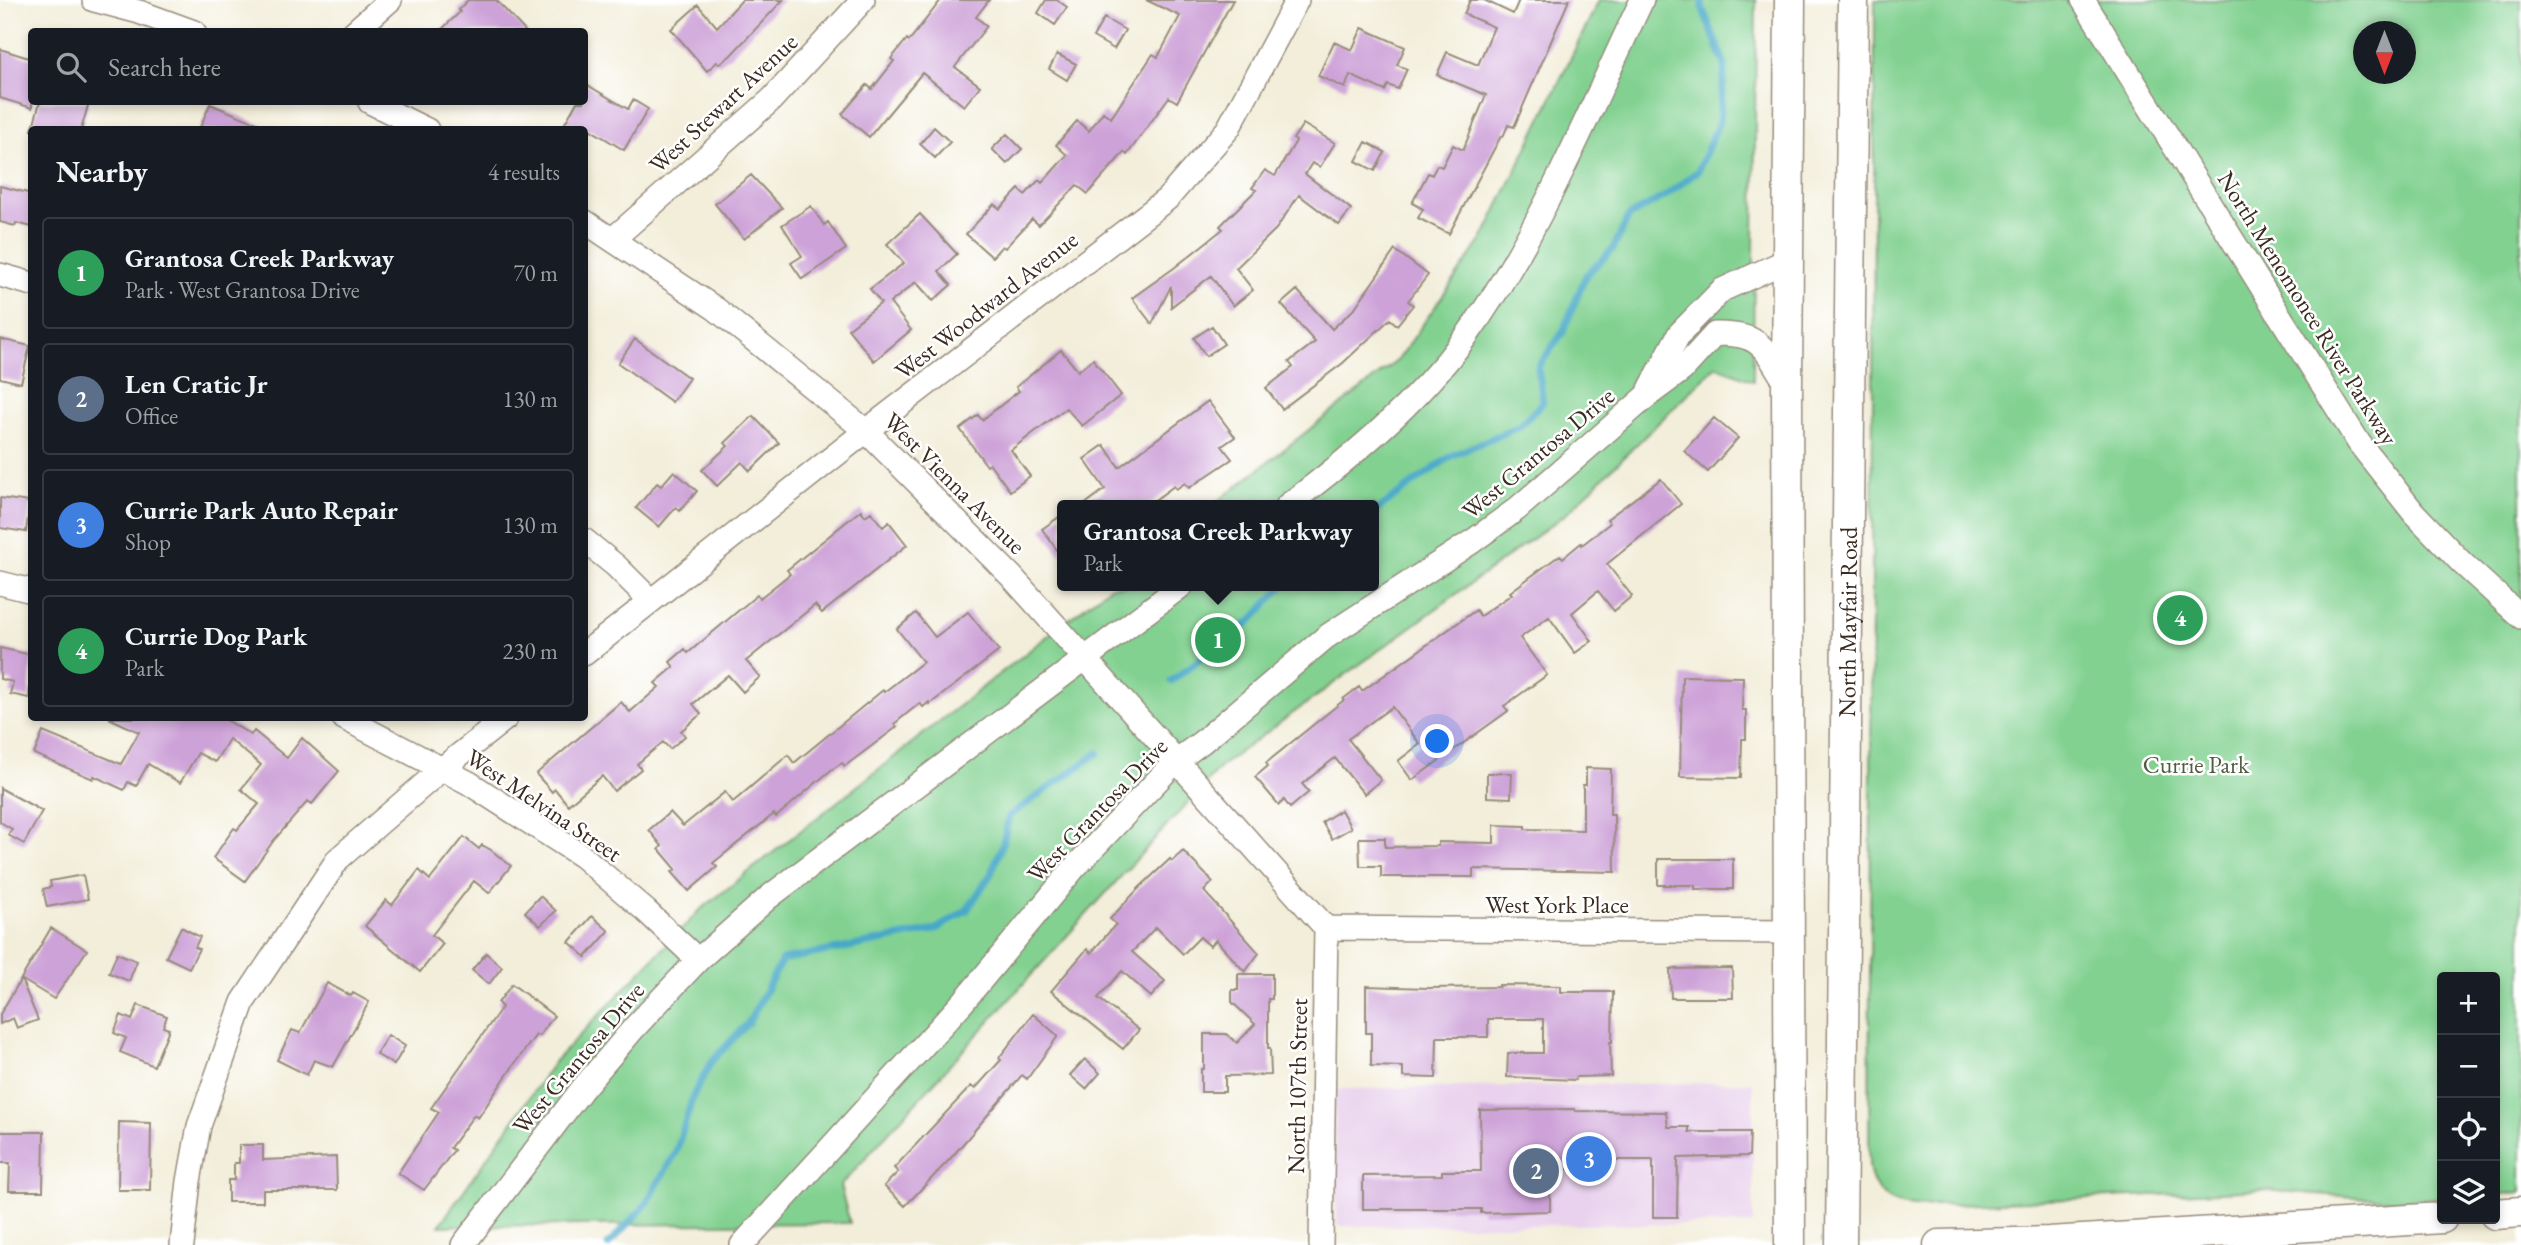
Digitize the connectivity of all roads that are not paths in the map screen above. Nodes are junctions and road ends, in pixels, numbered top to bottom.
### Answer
1 (94, 0) edge
2 (390, 0) edge
3 (863, 0) edge
4 (1297, 0) edge
5 (1643, 0) edge
6 (1790, 0) edge
7 (1853, 0) edge
8 (2083, 0) edge
9 (183, 28) edge
10 (358, 28) edge
11 (376, 105) edge
12 (420, 126) edge
13 (588, 223) edge
14 (613, 239) junction
15 (1788, 260) junction
16 (0, 275) edge
17 (28, 283) edge
18 (1787, 385) junction
19 (1647, 396) junction
20 (866, 431) junction
21 (1295, 500) edge
22 (588, 543) edge
23 (0, 583) edge
24 (28, 590) edge
25 (1174, 591) edge
26 (651, 601) junction
27 (2521, 617) edge
28 (588, 651) edge
29 (1084, 659) junction
30 (350, 721) edge
31 (502, 721) edge
32 (1176, 761) junction
33 (443, 768) junction
34 (1326, 929) junction
35 (1789, 932) junction
36 (698, 960) junction
37 (2521, 1212) edge
38 (2500, 1214) edge
39 (2437, 1218) edge
40 (182, 1245) edge
41 (463, 1245) edge
42 (742, 1245) edge
43 (1321, 1245) edge
44 (1790, 1245) edge
45 (1841, 1245) edge
46 (1939, 1245) edge

1 - 9 street
2 - 10 street
3 - 14 street, West Stewart Avenue
4 - 20 street, West Woodward Avenue
5 - 21 street
6 - 15 main road
7 - 45 main road, North Mayfair Road
8 - 27 street, North Menomonee River Parkway
11 - 12 street
13 - 14 street, West Vienna Avenue
14 - 20 street, West Vienna Avenue
15 - 18 main road
15 - 19 street, West Grantosa Drive
16 - 17 street
18 - 19 street, West Grantosa Drive
18 - 35 main road
19 - 32 street, West Grantosa Drive
20 - 26 street, West Woodward Avenue
20 - 29 street, West Vienna Avenue
22 - 26 street
23 - 24 street
25 - 29 street, West Grantosa Drive
26 - 28 street, West Woodward Avenue
29 - 32 street, West Vienna Avenue
29 - 36 street, West Grantosa Drive
30 - 33 street, West Melvina Street
31 - 33 street
32 - 34 street, West Vienna Avenue
32 - 42 street, West Grantosa Drive
33 - 36 street, West Melvina Street
33 - 40 street
34 - 35 street, West York Place
34 - 43 street, North 107th Street
35 - 44 main road
36 - 41 street, West Grantosa Drive
37 - 38 main road
39 - 46 main road

